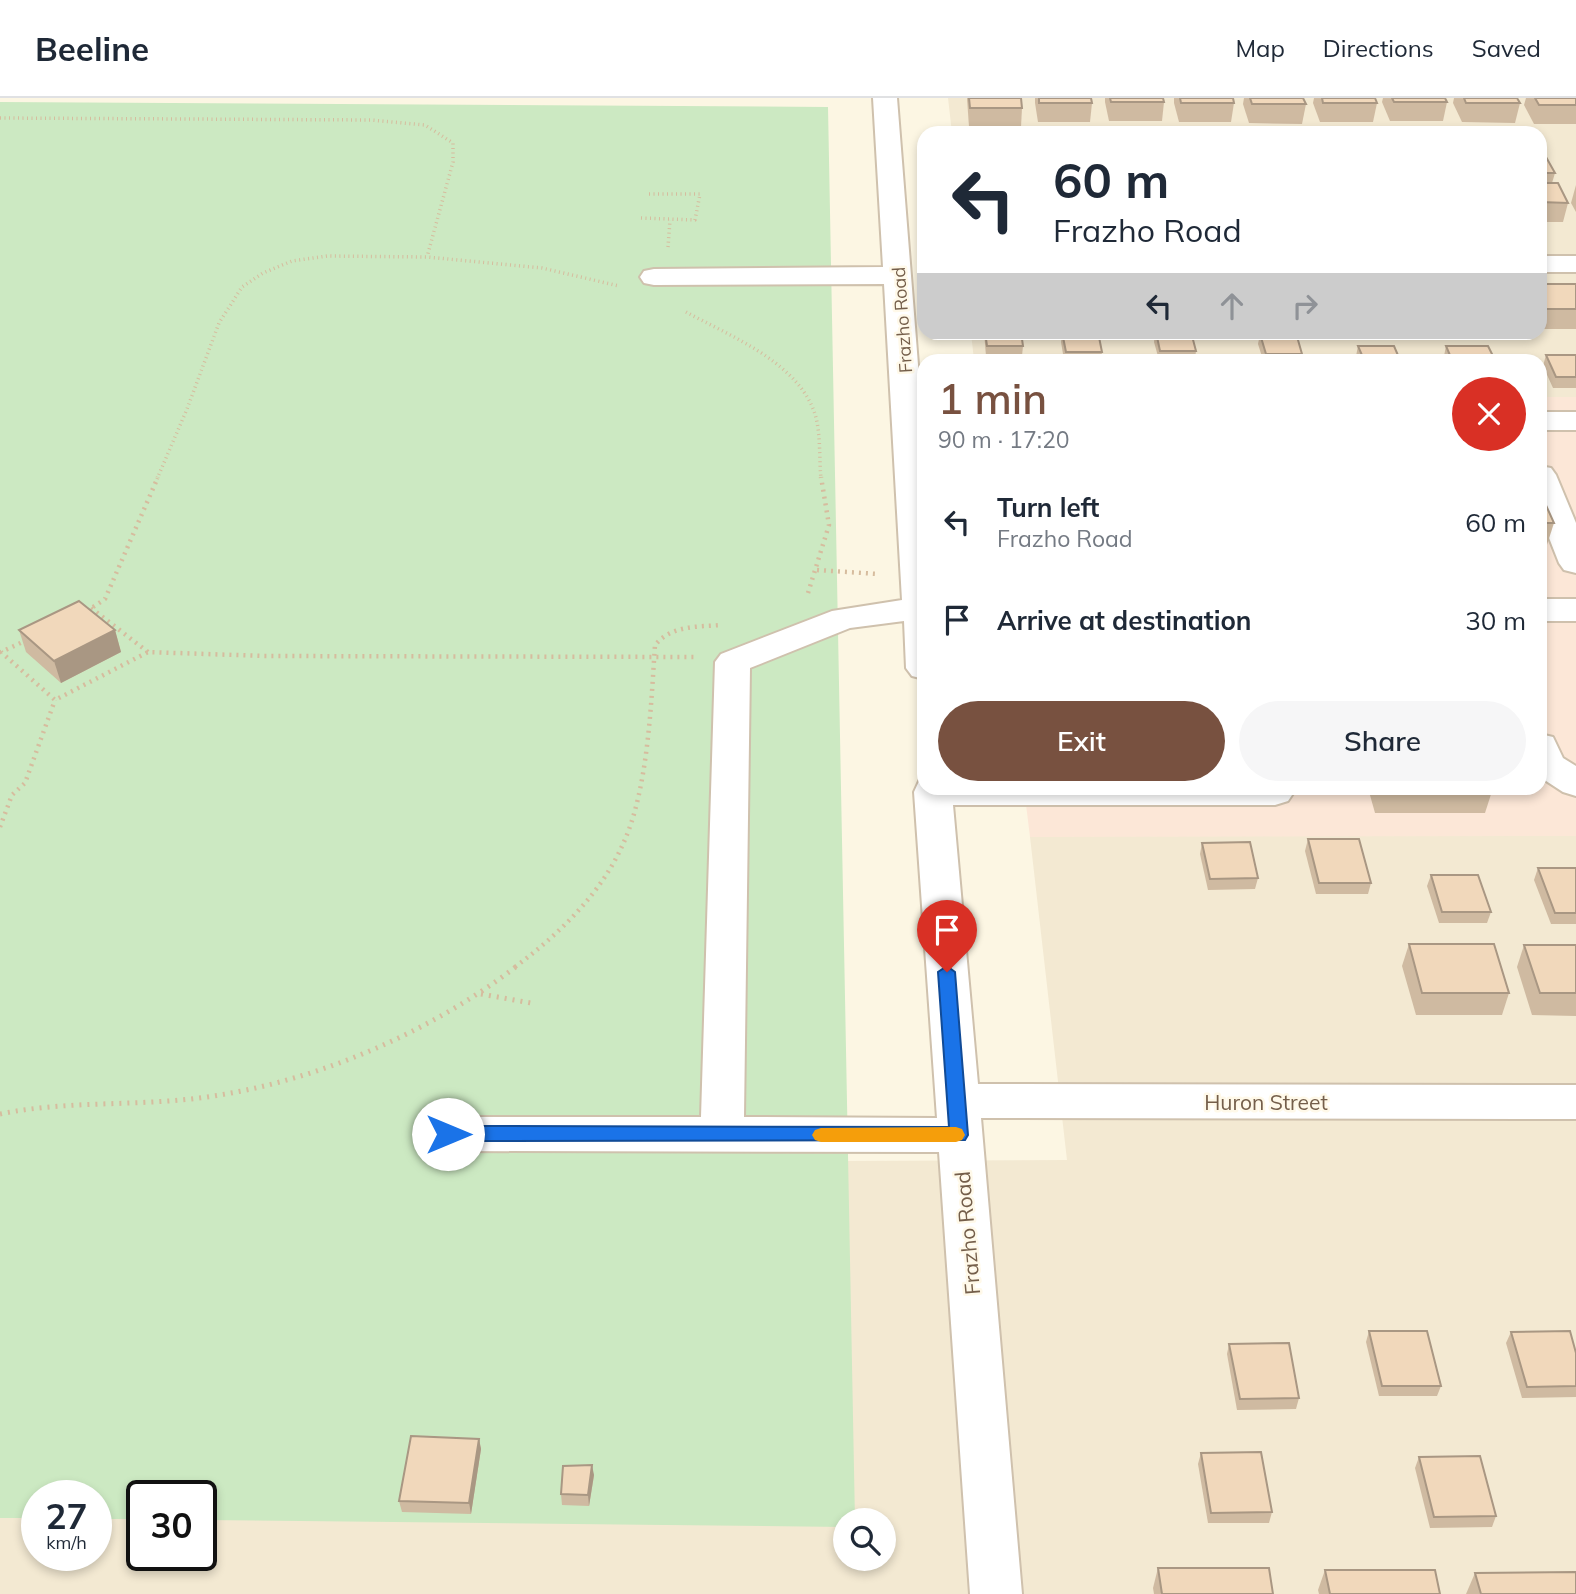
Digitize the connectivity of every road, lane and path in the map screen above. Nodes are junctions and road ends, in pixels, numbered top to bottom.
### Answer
1 (885, 98) edge
2 (0, 118) edge
3 (647, 194) dead end
4 (641, 218) dead end
5 (427, 257) junction
6 (1547, 264) edge
7 (1576, 264) edge
8 (907, 268) edge
9 (654, 277) dead end
10 (628, 289) dead end
11 (683, 310) dead end
12 (915, 399) edge
13 (1547, 421) edge
14 (1576, 421) edge
15 (917, 459) edge
16 (1547, 492) edge
17 (1576, 562) edge
18 (817, 570) junction
19 (875, 574) dead end
20 (806, 598) dead end
21 (93, 607) junction
22 (917, 609) edge
23 (1547, 610) edge
24 (1576, 610) edge
25 (82, 613) edge
26 (727, 625) dead end
27 (36, 635) edge
28 (1, 652) edge
29 (148, 652) junction
30 (655, 656) junction
31 (703, 657) dead end
32 (55, 700) junction
33 (1547, 763) edge
34 (1576, 783) edge
35 (933, 795) edge
36 (0, 827) edge
37 (481, 994) junction
38 (531, 1003) dead end
39 (1576, 1102) edge
40 (0, 1114) edge
41 (957, 1118) junction
42 (448, 1134) dead end
43 (722, 1135) junction
44 (996, 1594) edge

1 - 8 street, Frazho Road
2 - 5 path
3 - 4 path
5 - 10 path
5 - 21 path
6 - 7 street
8 - 9 street
8 - 12 street, Frazho Road
11 - 18 path
12 - 15 street, Frazho Road
13 - 14 street
16 - 17 street
18 - 19 path
18 - 20 path
21 - 25 path
21 - 29 path
22 - 43 street
23 - 24 street
26 - 30 path
27 - 28 path
28 - 32 path
29 - 30 path
29 - 32 path
30 - 31 path
30 - 37 path
32 - 36 path
33 - 34 street
35 - 41 street, Frazho Road
37 - 38 path
37 - 40 path
39 - 41 street, Huron Street
41 - 43 street, Huron Street
41 - 44 street, Frazho Road
42 - 43 street, Huron Street

